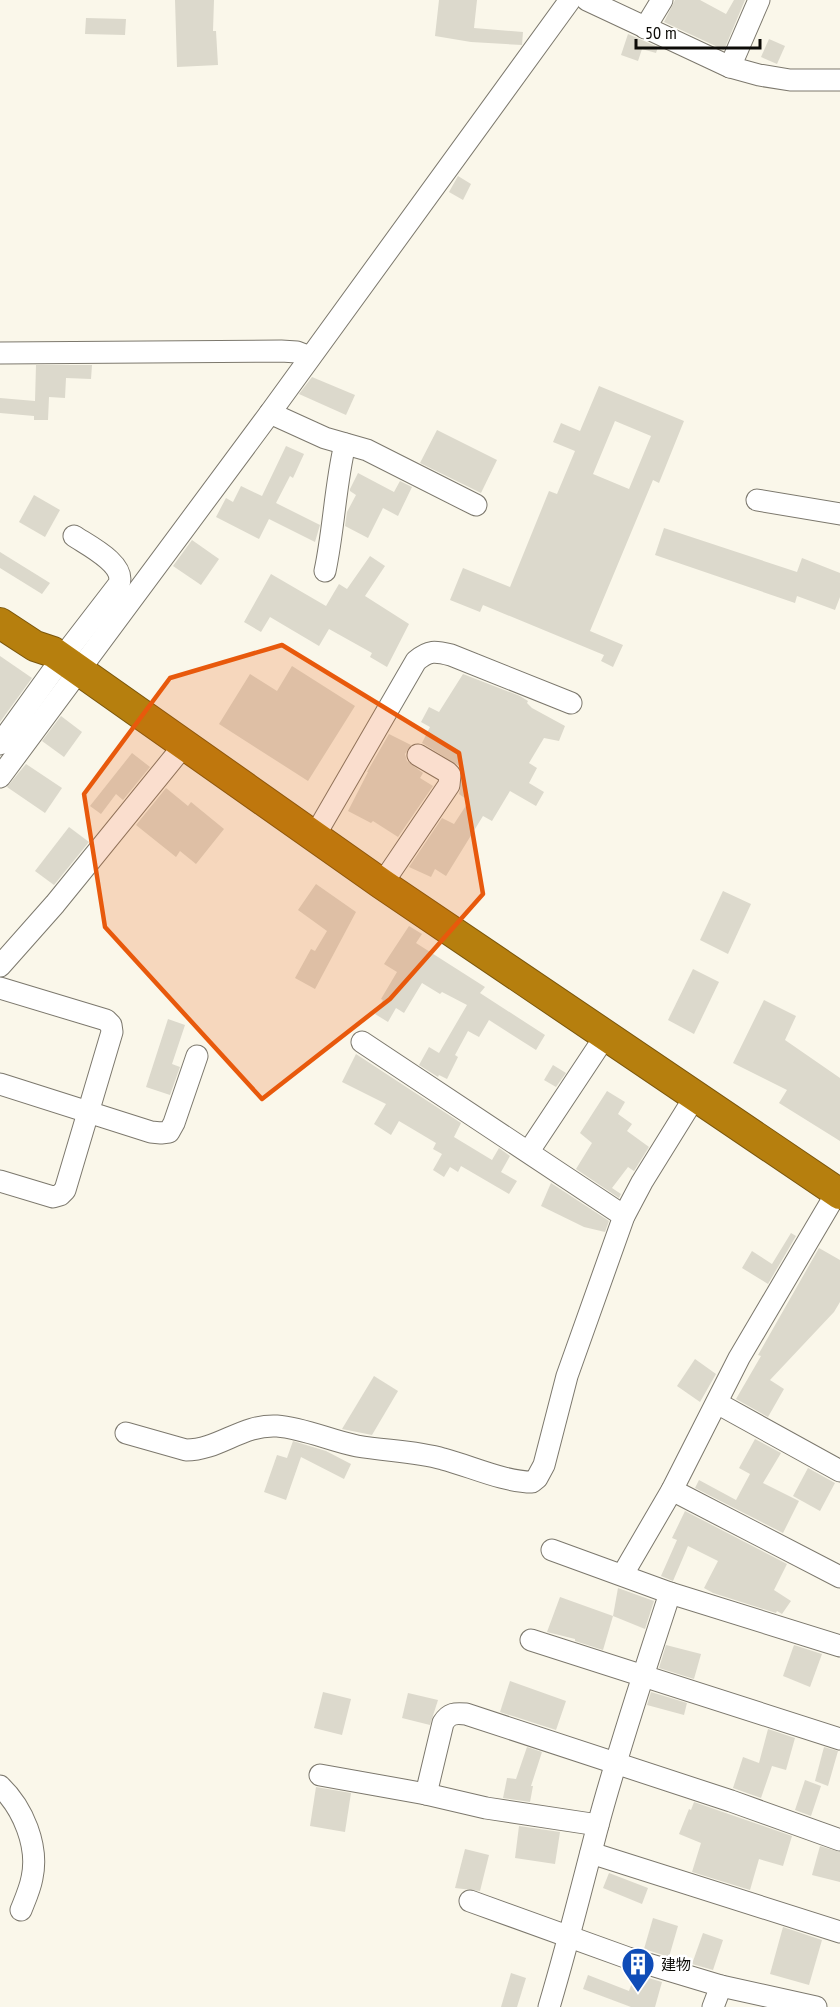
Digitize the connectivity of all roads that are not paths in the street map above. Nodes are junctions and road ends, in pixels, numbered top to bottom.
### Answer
1 (570, 0) edge
2 (587, 0) edge
3 (662, 0) edge
4 (759, 0) edge
5 (645, 28) junction
6 (730, 67) junction
7 (840, 80) edge
8 (0, 353) edge
9 (310, 357) junction
10 (270, 413) junction
11 (345, 444) junction
12 (757, 500) dead end
13 (476, 505) dead end
14 (840, 514) edge
15 (74, 536) dead end
16 (325, 571) dead end
17 (0, 604) edge
18 (0, 623) edge
19 (65, 661) junction
20 (572, 703) dead end
21 (0, 744) edge
22 (185, 744) junction
23 (418, 756) dead end
24 (0, 777) edge
25 (314, 837) junction
26 (382, 884) junction
27 (0, 966) edge
28 (0, 988) edge
29 (606, 1035) junction
30 (362, 1042) dead end
31 (197, 1056) dead end
32 (0, 1084) edge
33 (696, 1095) junction
34 (90, 1112) junction
35 (529, 1151) junction
36 (0, 1181) edge
37 (839, 1193) edge
38 (624, 1216) junction
39 (717, 1403) junction
40 (126, 1433) dead end
41 (840, 1471) edge
42 (672, 1490) junction
43 (552, 1550) dead end
44 (623, 1574) junction
45 (840, 1577) edge
46 (670, 1593) junction
47 (531, 1640) dead end
48 (840, 1646) edge
49 (643, 1676) junction
50 (840, 1739) edge
51 (616, 1763) junction
52 (320, 1775) dead end
53 (0, 1786) edge
54 (426, 1794) junction
55 (598, 1825) junction
56 (840, 1840) edge
57 (591, 1853) junction
58 (470, 1901) dead end
59 (21, 1910) dead end
60 (840, 1932) edge
61 (570, 1936) junction
62 (721, 1986) junction
63 (549, 2007) edge
64 (713, 2007) edge
65 (816, 2007) edge

1 - 9 street
2 - 5 street
3 - 5 street
4 - 6 street
5 - 6 street
6 - 7 street
8 - 9 street
9 - 10 street
10 - 11 street
10 - 19 street
11 - 13 street
11 - 16 street
12 - 14 street
15 - 19 street
17 - 19 highway
18 - 19 highway
19 - 21 street
19 - 22 highway
19 - 24 street
20 - 25 street
22 - 25 highway
22 - 27 street
23 - 26 street
25 - 26 highway
26 - 29 highway
28 - 34 street
29 - 33 highway
29 - 35 street
30 - 35 street
31 - 34 street
32 - 34 street
33 - 37 highway
33 - 38 street
34 - 36 street
35 - 38 street
37 - 39 street
38 - 40 street
39 - 41 street
39 - 42 street
42 - 44 street
42 - 45 street
43 - 44 street
44 - 46 street
46 - 48 street
46 - 49 street
47 - 49 street
49 - 50 street
49 - 51 street
51 - 54 street
51 - 55 street
51 - 56 street
52 - 54 street
53 - 59 street
54 - 55 street
55 - 57 street
57 - 60 street
57 - 61 street
58 - 61 street
61 - 62 street
61 - 63 street
62 - 64 street
62 - 65 street

